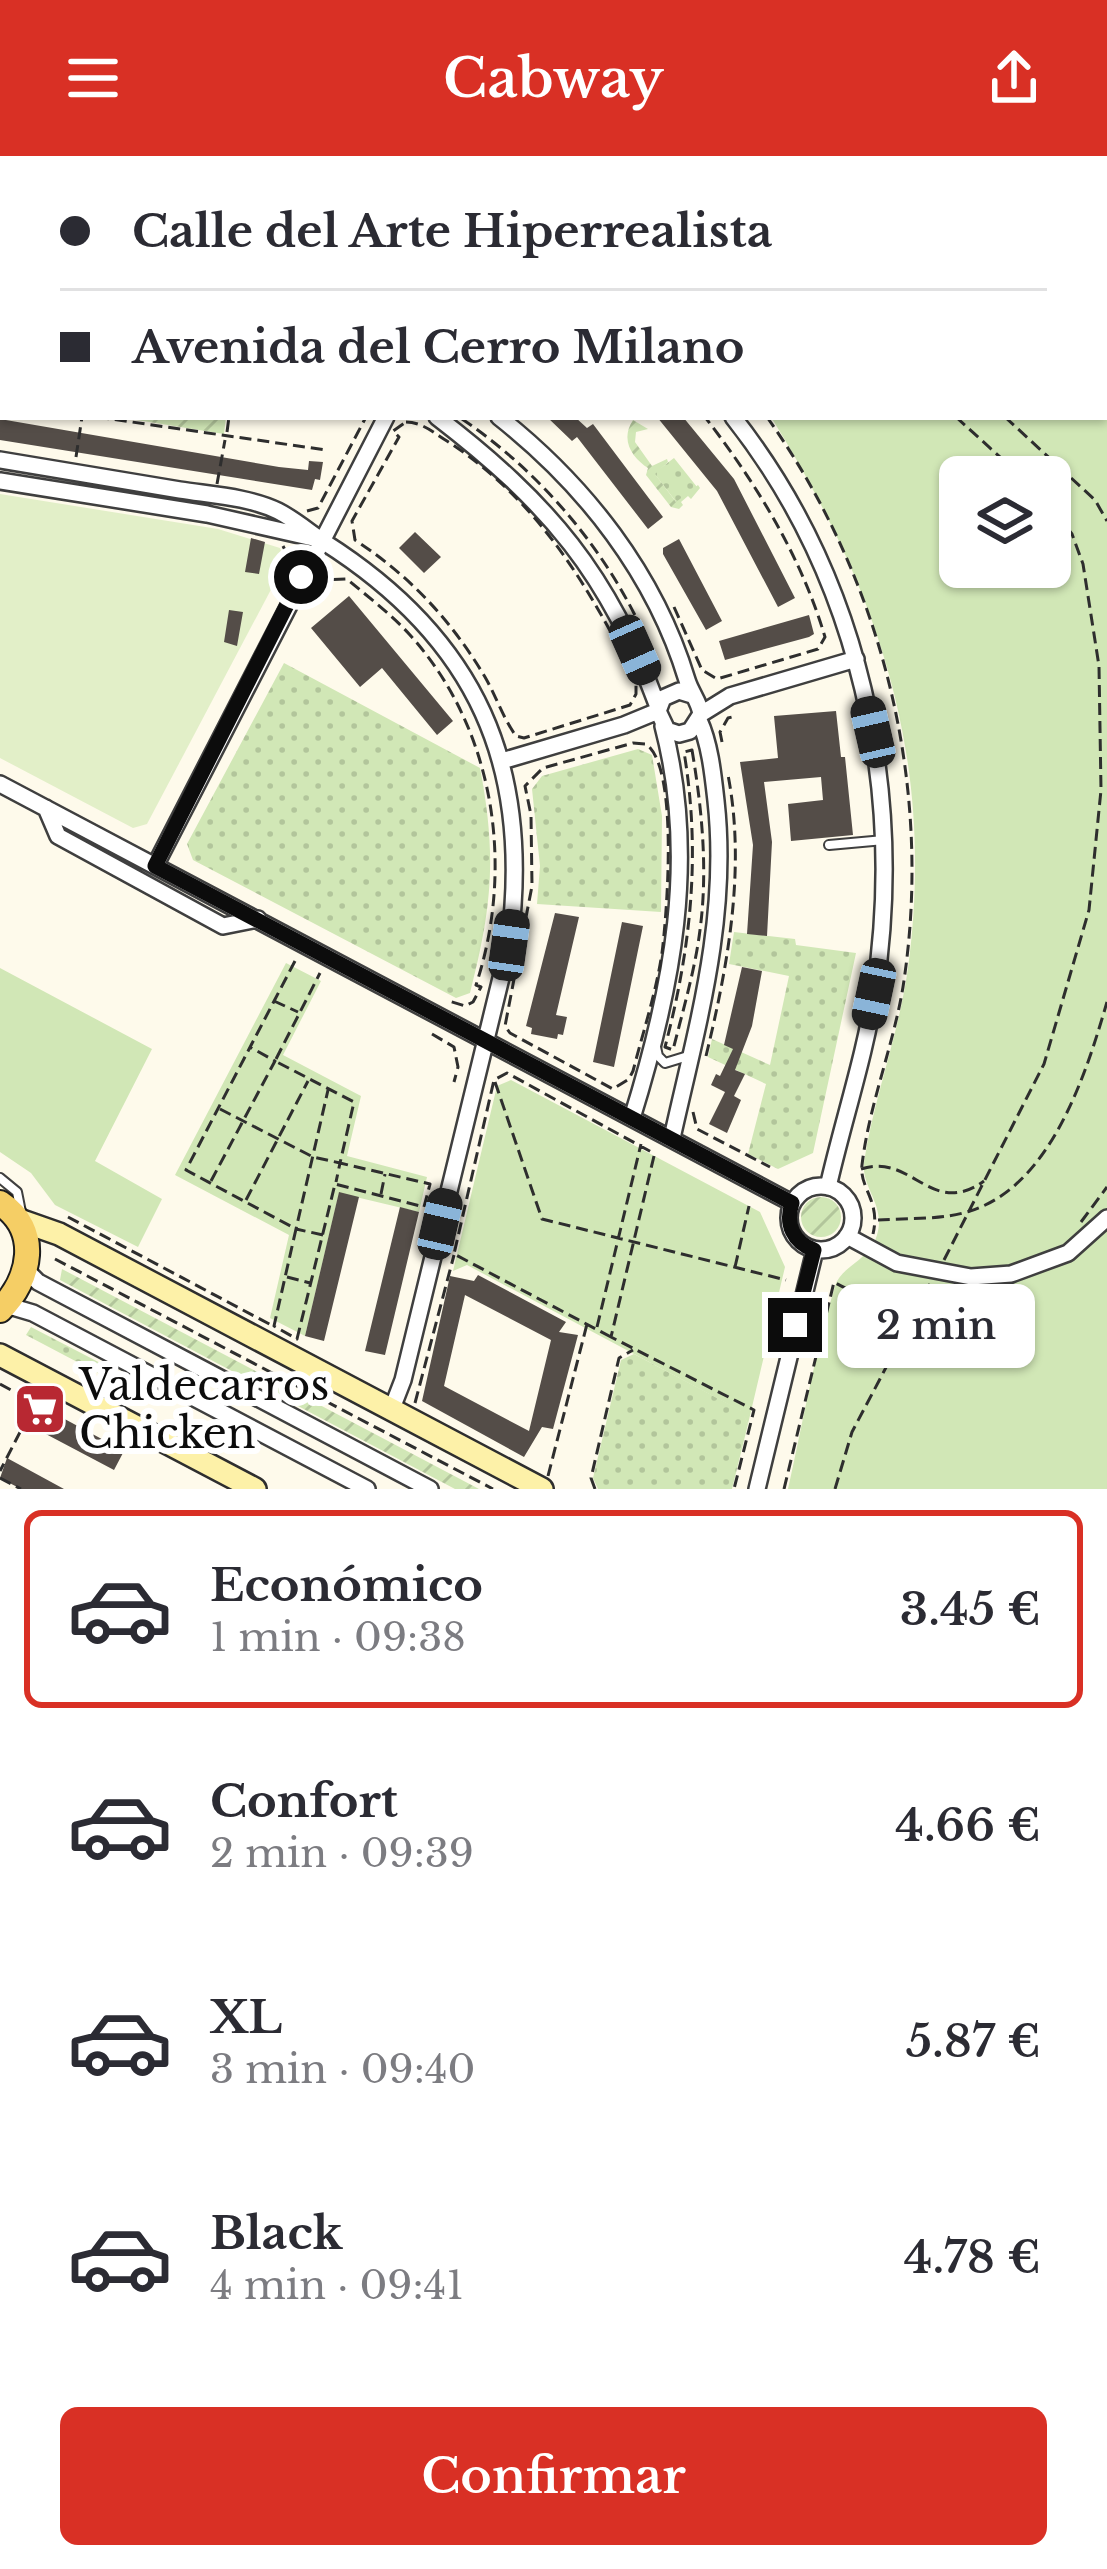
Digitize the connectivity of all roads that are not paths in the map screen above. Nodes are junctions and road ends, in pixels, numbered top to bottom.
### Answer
1 (384, 420) edge
2 (441, 420) edge
3 (502, 420) edge
4 (735, 420) edge
5 (0, 460) edge
6 (0, 482) edge
7 (322, 540) junction
8 (856, 659) junction
9 (693, 695) junction
10 (730, 696) junction
11 (660, 717) junction
12 (700, 717) junction
13 (502, 761) junction
14 (0, 784) edge
15 (46, 808) junction
16 (885, 839) junction
17 (829, 845) dead end
18 (155, 866) junction
19 (258, 919) junction
20 (654, 1039) junction
21 (484, 1040) junction
22 (691, 1053) junction
23 (632, 1118) junction
24 (672, 1138) junction
25 (0, 1178) edge
26 (828, 1187) junction
27 (0, 1202) edge
28 (792, 1203) junction
29 (1107, 1217) edge
30 (21, 1221) junction
31 (847, 1236) junction
32 (814, 1250) junction
33 (24, 1268) junction
34 (3, 1308) edge
35 (0, 1355) edge
36 (391, 1411) junction
37 (545, 1483) edge
38 (255, 1489) edge
39 (367, 1489) edge
40 (430, 1489) edge
41 (757, 1489) edge

1 - 7 street
2 - 11 street
3 - 9 street
4 - 8 street
5 - 7 street
6 - 7 street
7 - 13 street
7 - 18 street
8 - 10 street
8 - 16 street
9 - 10 street
9 - 11 street
9 - 12 street
10 - 12 street
11 - 12 street
11 - 13 street
11 - 20 street
12 - 22 street
13 - 21 street
14 - 15 street
15 - 18 street
15 - 19 street
16 - 17 lane
16 - 26 street
18 - 19 street
19 - 21 street
20 - 22 lane
20 - 23 street
21 - 23 street
21 - 36 street
22 - 24 street
23 - 24 street
24 - 28 street
25 - 30 lane
26 - 28 street
26 - 31 street
27 - 30 main road
28 - 32 street
29 - 31 street
30 - 33 main road
30 - 36 street
31 - 32 street
32 - 41 street
33 - 34 main road
33 - 40 street
34 - 39 street
35 - 38 street
36 - 37 street

